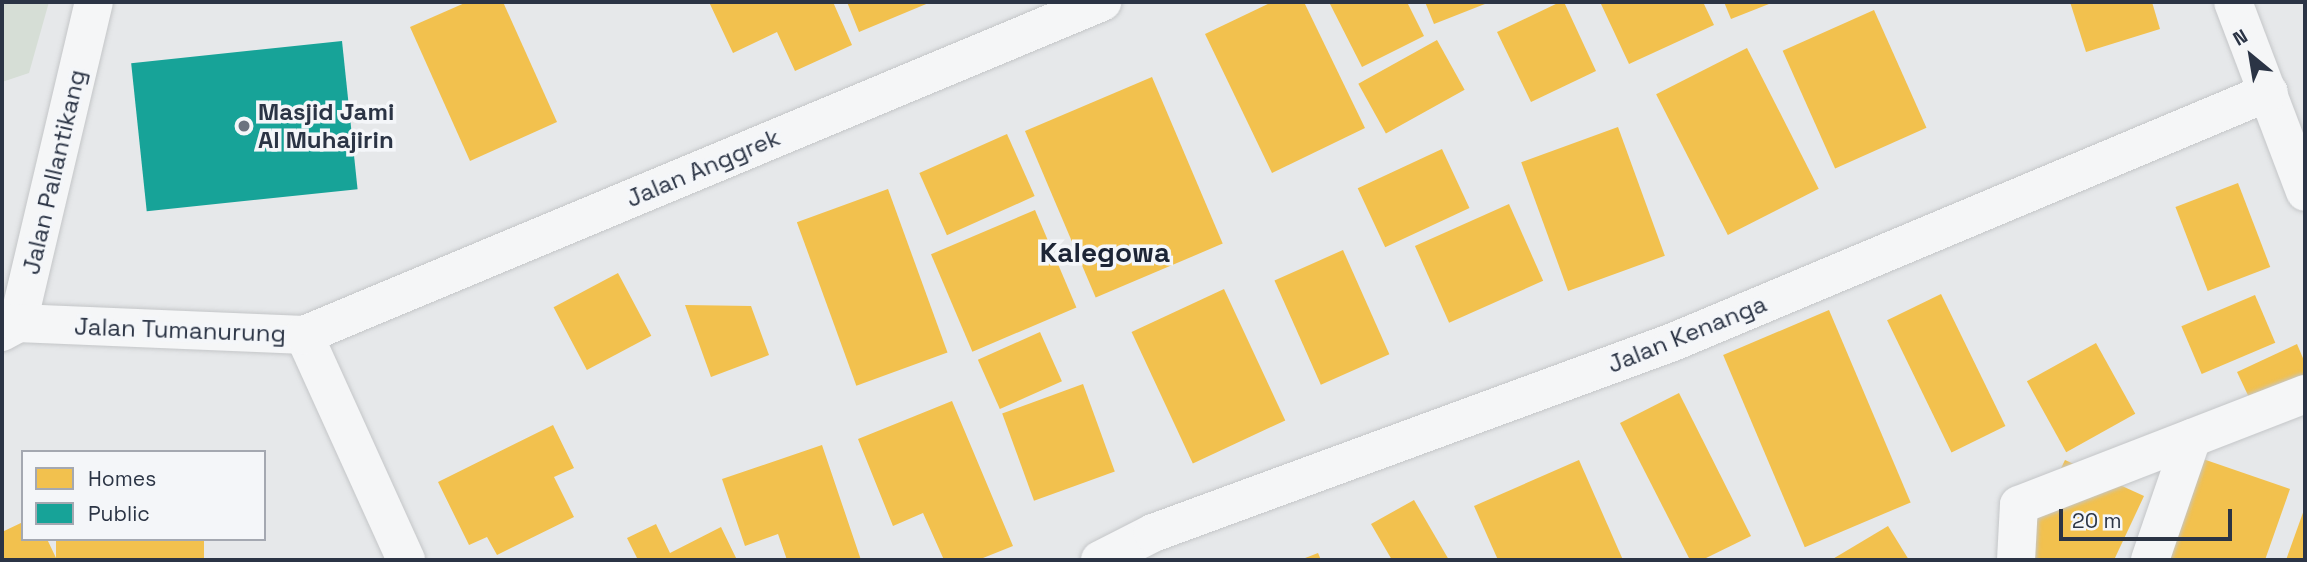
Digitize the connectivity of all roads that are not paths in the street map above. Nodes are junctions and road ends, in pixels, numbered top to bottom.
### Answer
1 (94, 2) edge
2 (1102, 2) edge
3 (2233, 2) edge
4 (2269, 93) junction
5 (2301, 166) edge
6 (10, 327) edge
7 (304, 335) junction
8 (2305, 394) edge
9 (2192, 438) junction
10 (406, 560) edge
11 (1100, 560) edge
12 (2016, 560) edge
13 (2150, 560) edge

1 - 6 street, Jalan Pallantikang
2 - 7 street, Jalan Anggrek
3 - 4 street
4 - 5 street
4 - 11 street, Jalan Kenanga
6 - 7 street, Jalan Tumanurung
7 - 10 street, Jalan Tumanurung
8 - 9 street
9 - 12 street
9 - 13 street

